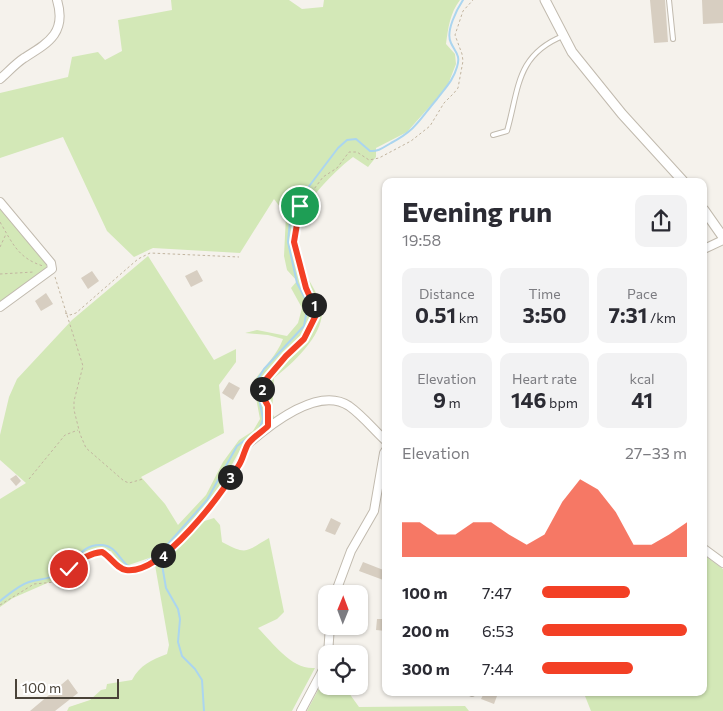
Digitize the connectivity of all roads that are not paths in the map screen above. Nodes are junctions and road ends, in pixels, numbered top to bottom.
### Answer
1 (57, 0) edge
2 (545, 0) edge
3 (670, 0) edge
4 (563, 36) junction
5 (673, 39) dead end
6 (0, 79) edge
7 (493, 136) dead end
8 (680, 178) edge
9 (0, 202) edge
10 (707, 215) edge
11 (723, 239) edge
12 (707, 247) edge
13 (0, 307) edge
14 (382, 437) edge
15 (249, 443) road end
16 (382, 462) edge
17 (707, 551) edge
18 (723, 563) edge
19 (338, 585) edge
20 (318, 679) edge
21 (301, 711) edge

1 - 6 street
2 - 4 street
3 - 5 lane
4 - 7 lane
4 - 8 street
9 - 13 street
10 - 11 street
11 - 12 street
14 - 15 street
16 - 19 street
17 - 18 street
20 - 21 street

